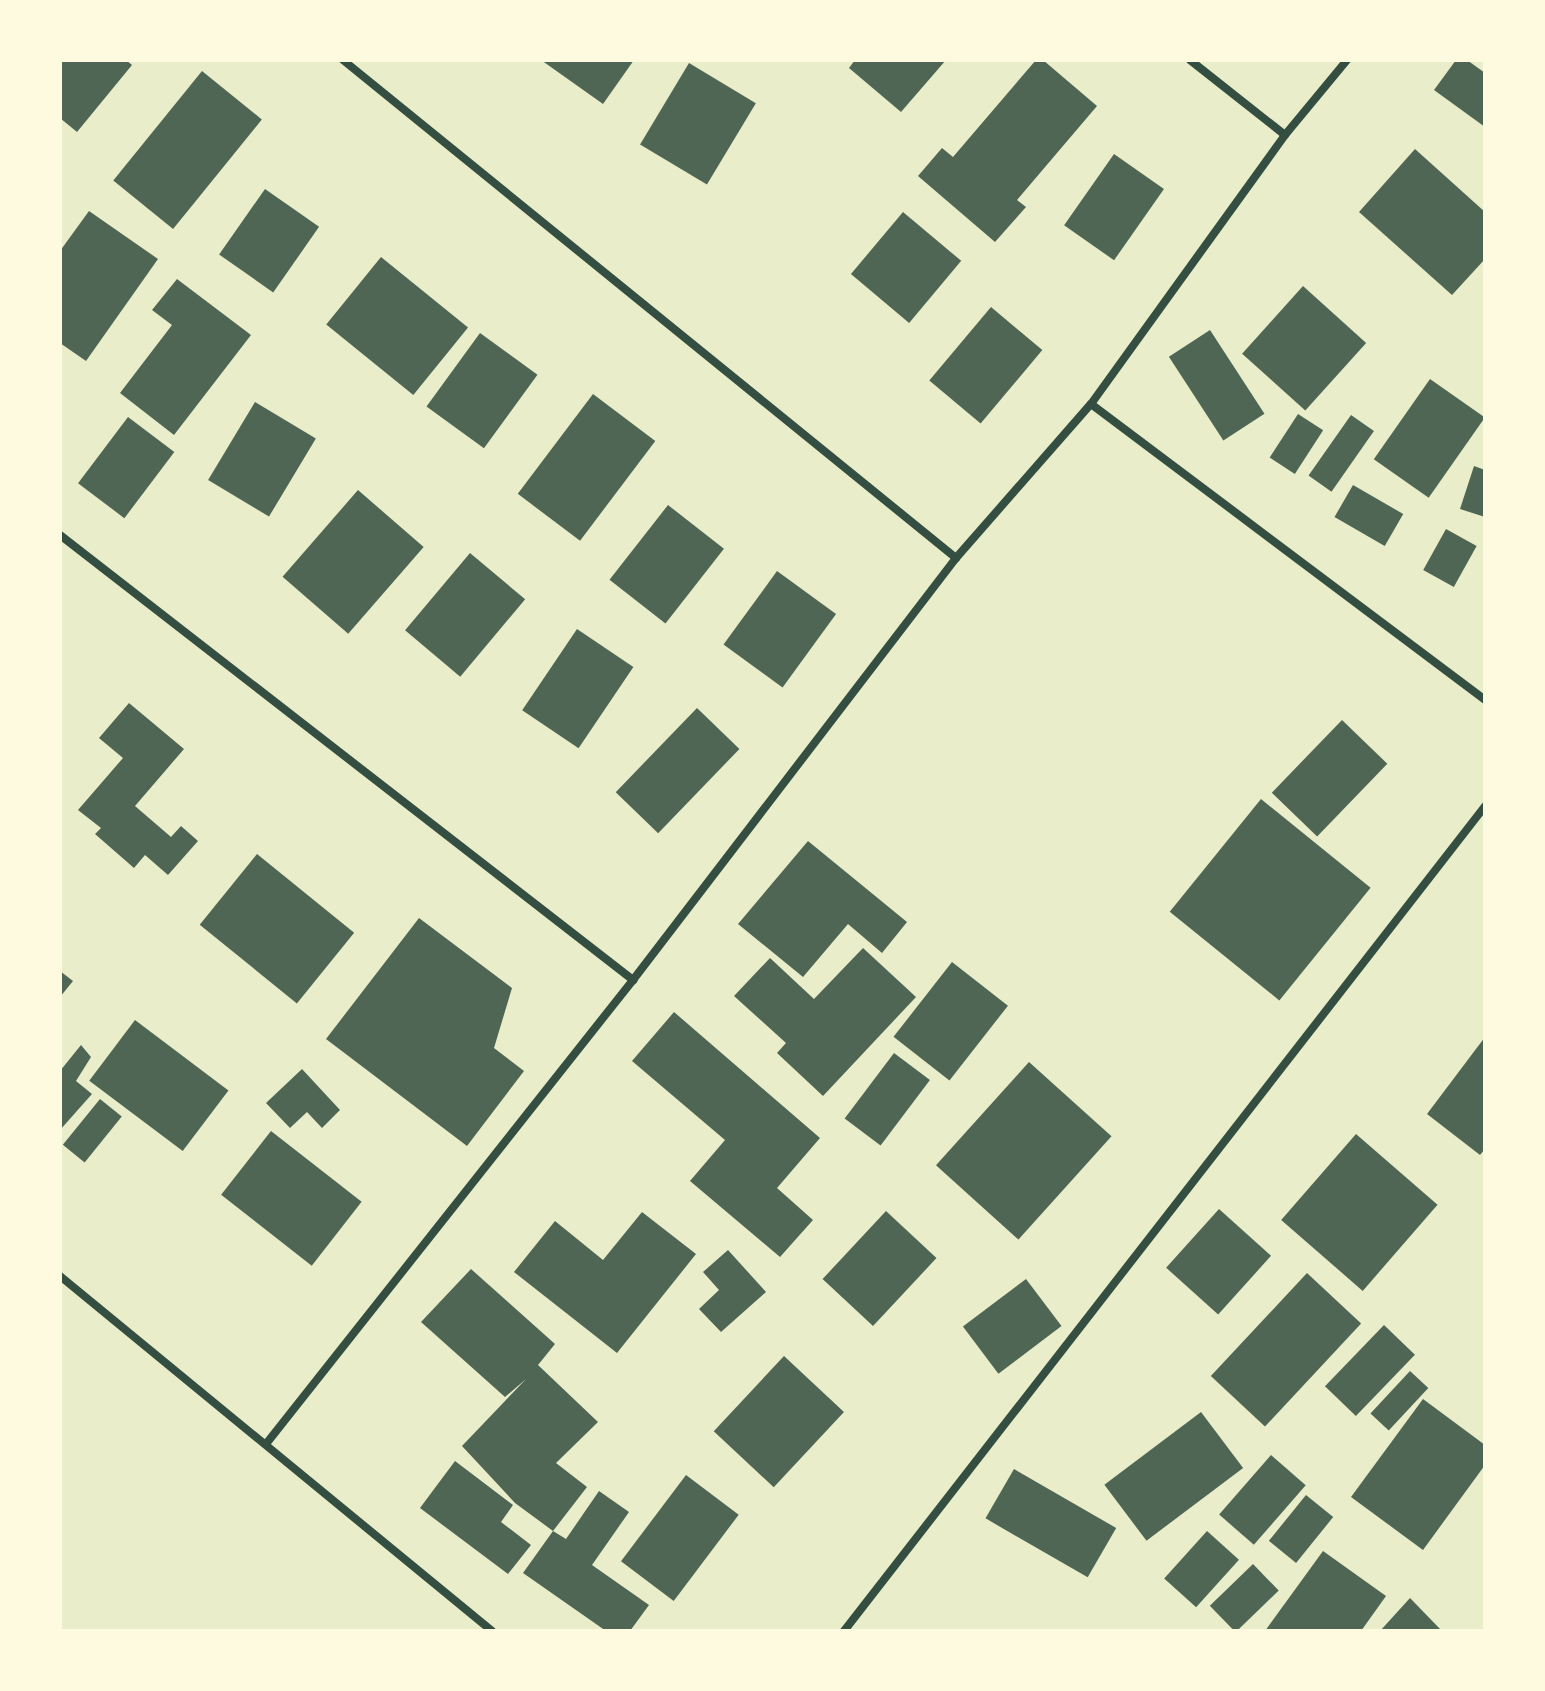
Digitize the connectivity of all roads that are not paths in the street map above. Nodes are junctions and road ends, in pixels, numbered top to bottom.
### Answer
1 (343, 60) edge
2 (1190, 60) edge
3 (1347, 60) edge
4 (1285, 135) junction
5 (1091, 404) junction
6 (60, 535) edge
7 (956, 558) junction
8 (1485, 700) edge
9 (1485, 806) edge
10 (633, 980) junction
11 (60, 1276) edge
12 (266, 1444) junction
13 (492, 1631) edge
14 (844, 1631) edge

1 - 7 street
2 - 4 street
3 - 4 street
4 - 5 street
5 - 7 street
5 - 8 street
6 - 10 street
7 - 10 street
9 - 14 street
10 - 12 street
11 - 12 street
12 - 13 street

